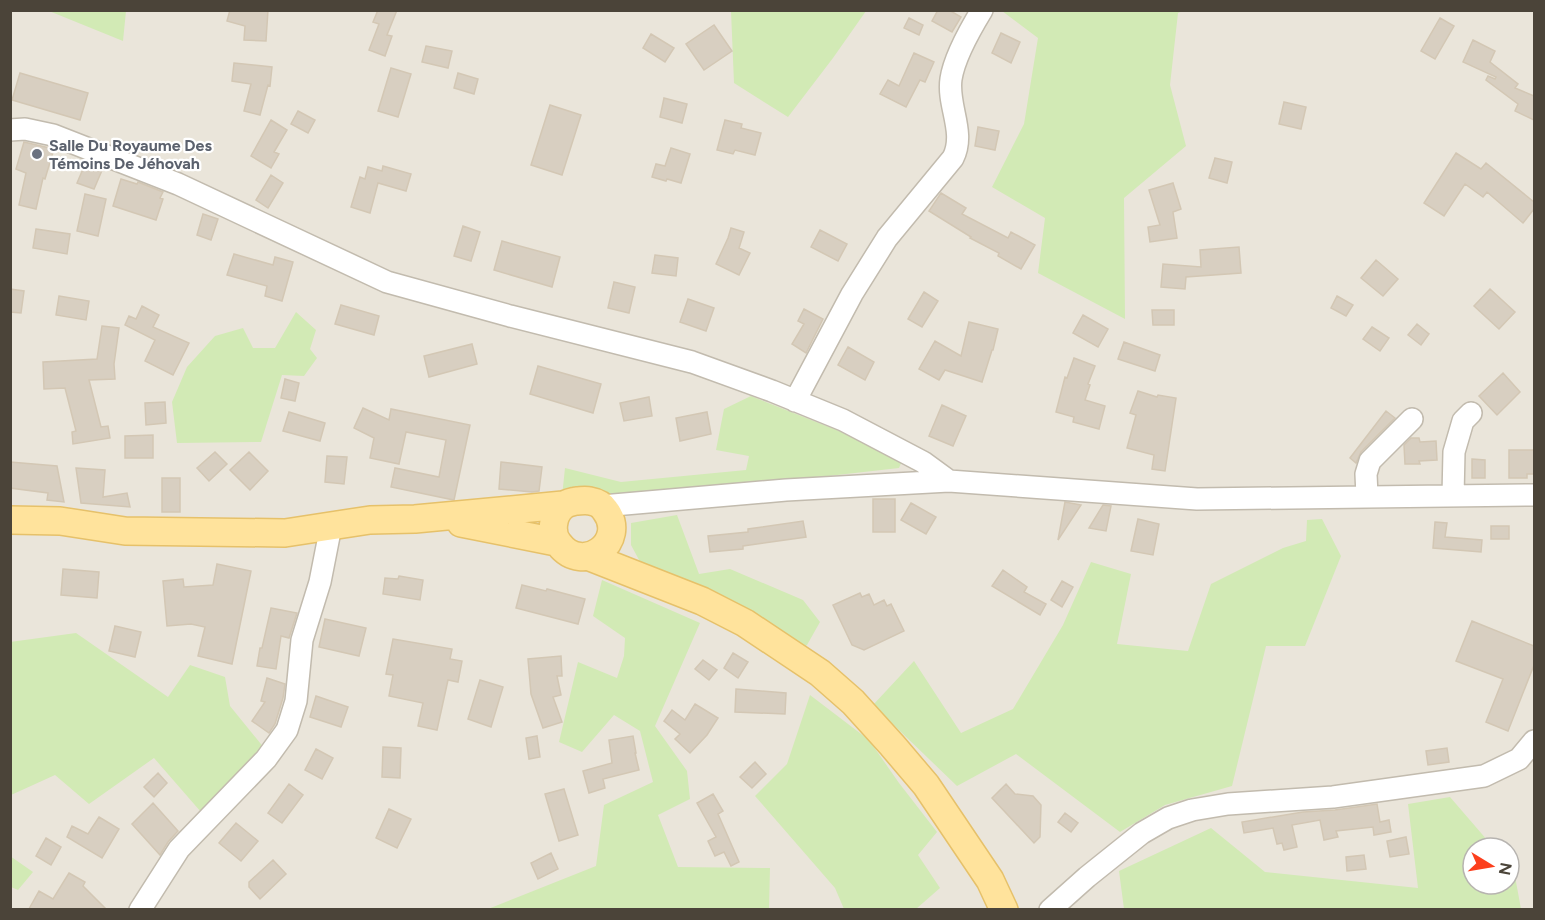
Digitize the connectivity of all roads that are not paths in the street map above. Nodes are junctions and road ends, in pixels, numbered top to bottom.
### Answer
1 (982, 10) edge
2 (10, 130) edge
3 (795, 400) junction
4 (1471, 413) dead end
5 (1412, 419) dead end
6 (949, 481) junction
7 (1534, 495) edge
8 (1367, 496) junction
9 (1453, 496) junction
10 (563, 505) junction
11 (602, 506) junction
12 (430, 517) junction
13 (10, 520) edge
14 (331, 526) junction
15 (556, 542) junction
16 (590, 557) junction
17 (1534, 741) edge
18 (140, 909) edge
19 (1004, 909) edge
20 (1050, 909) edge

1 - 3 street
2 - 3 street
3 - 6 street
4 - 9 street
5 - 8 street
6 - 8 street
6 - 11 street
7 - 9 street
8 - 9 street
10 - 11 main road
10 - 12 main road
10 - 15 main road
11 - 16 main road
12 - 14 main road
12 - 15 main road
13 - 14 main road
14 - 18 street
15 - 16 main road
16 - 19 main road
17 - 20 street

